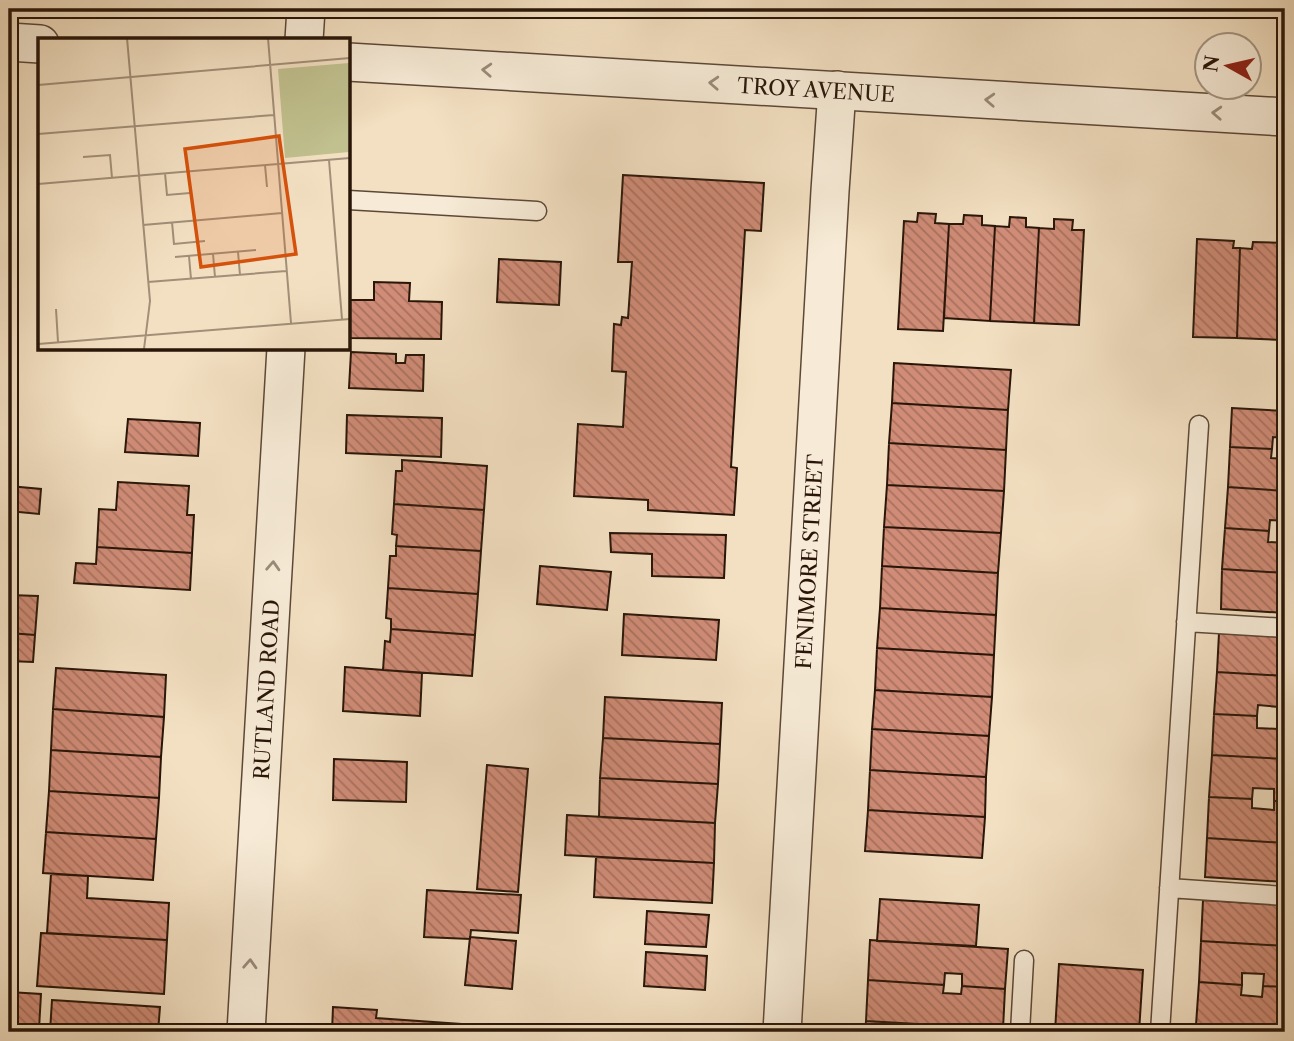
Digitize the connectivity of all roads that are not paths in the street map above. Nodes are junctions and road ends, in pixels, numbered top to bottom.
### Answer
1 (306, 9) edge
2 (304, 38) edge
3 (9, 42) edge
4 (38, 44) edge
5 (350, 62) edge
6 (837, 90) junction
7 (1285, 117) edge
8 (350, 200) edge
9 (537, 211) dead end
10 (286, 350) edge
11 (1199, 425) dead end
12 (1186, 622) junction
13 (1285, 628) edge
14 (1169, 888) junction
15 (1285, 895) edge
16 (1024, 960) dead end
17 (246, 1032) edge
18 (782, 1032) edge
19 (1020, 1032) edge
20 (1160, 1032) edge

1 - 2 street
3 - 4 street
6 -> 5 street, TROY AVENUE
7 -> 6 street, TROY AVENUE
6 - 18 street, FENIMORE STREET
8 - 9 lane
17 -> 10 street, RUTLAND ROAD
11 - 12 lane
12 - 13 lane
12 - 14 lane
14 - 15 lane
14 - 20 lane
16 - 19 lane

